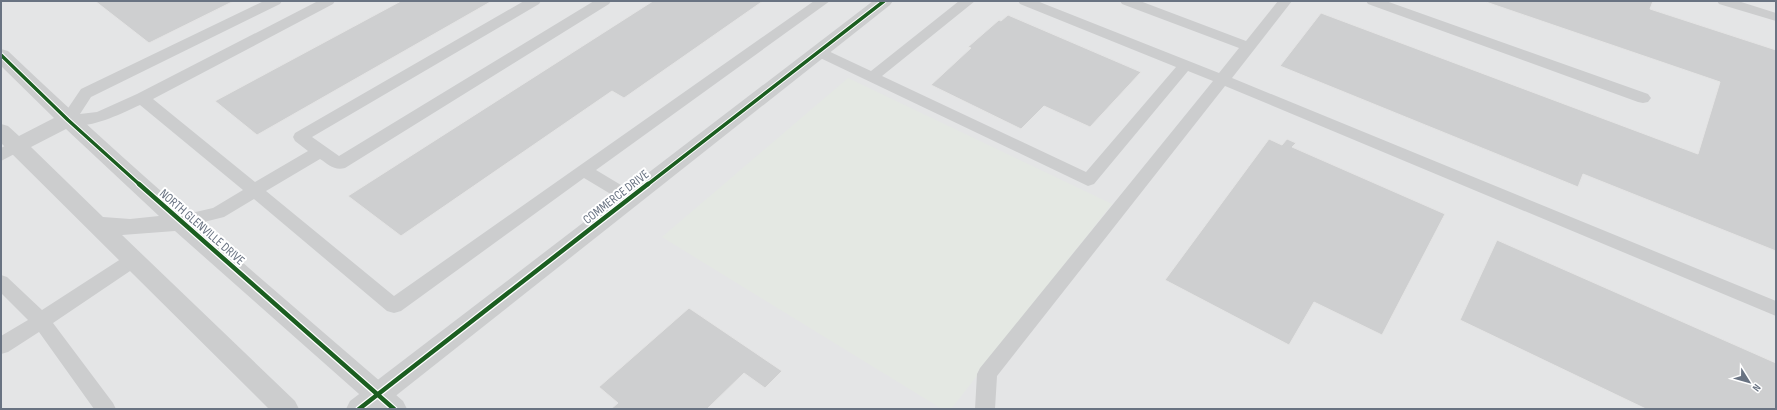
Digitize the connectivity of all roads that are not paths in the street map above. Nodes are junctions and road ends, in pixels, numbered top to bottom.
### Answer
1 (275, 1) edge
2 (328, 1) edge
3 (534, 1) edge
4 (604, 1) edge
5 (822, 1) edge
6 (884, 1) edge
7 (968, 1) edge
8 (1025, 1) edge
9 (1127, 1) edge
10 (1285, 1) edge
11 (1373, 1) edge
12 (1724, 1) edge
13 (1776, 17) edge
14 (1249, 47) junction
15 (819, 52) junction
16 (1, 55) edge
17 (1186, 65) junction
18 (872, 77) junction
19 (1223, 80) junction
20 (142, 98) junction
21 (1643, 98) dead end
22 (68, 120) junction
23 (6, 144) edge
24 (320, 151) junction
25 (584, 170) junction
26 (255, 191) junction
27 (630, 198) junction
28 (180, 222) junction
29 (98, 225) junction
30 (133, 260) junction
31 (1, 282) edge
32 (1776, 309) edge
33 (41, 321) junction
34 (1, 346) edge
35 (377, 404) edge
36 (106, 409) edge
37 (286, 409) edge
38 (985, 409) edge

1 - 22 lane
2 - 20 lane
3 - 24 lane
4 - 24 lane
5 - 25 lane
6 - 15 street, COMMERCE DRIVE
7 - 18 lane
8 - 17 lane
9 - 14 lane
10 - 14 lane
11 - 21 lane
12 - 13 lane
14 - 19 lane
15 - 18 lane
15 - 27 street, COMMERCE DRIVE
16 - 22 street, NORTH GLENVILLE DRIVE
17 - 18 lane
17 - 19 lane
19 - 32 lane
19 - 38 lane
20 - 22 lane
20 - 26 lane
22 - 23 street
22 - 28 street, NORTH GLENVILLE DRIVE
23 - 29 street
24 - 26 lane
25 - 26 lane
25 - 27 lane
26 - 28 lane
27 - 35 street, COMMERCE DRIVE
28 - 29 street
28 - 35 street, NORTH GLENVILLE DRIVE
29 - 30 street
30 - 33 lane
30 - 37 street
31 - 33 lane
33 - 34 lane
33 - 36 lane

